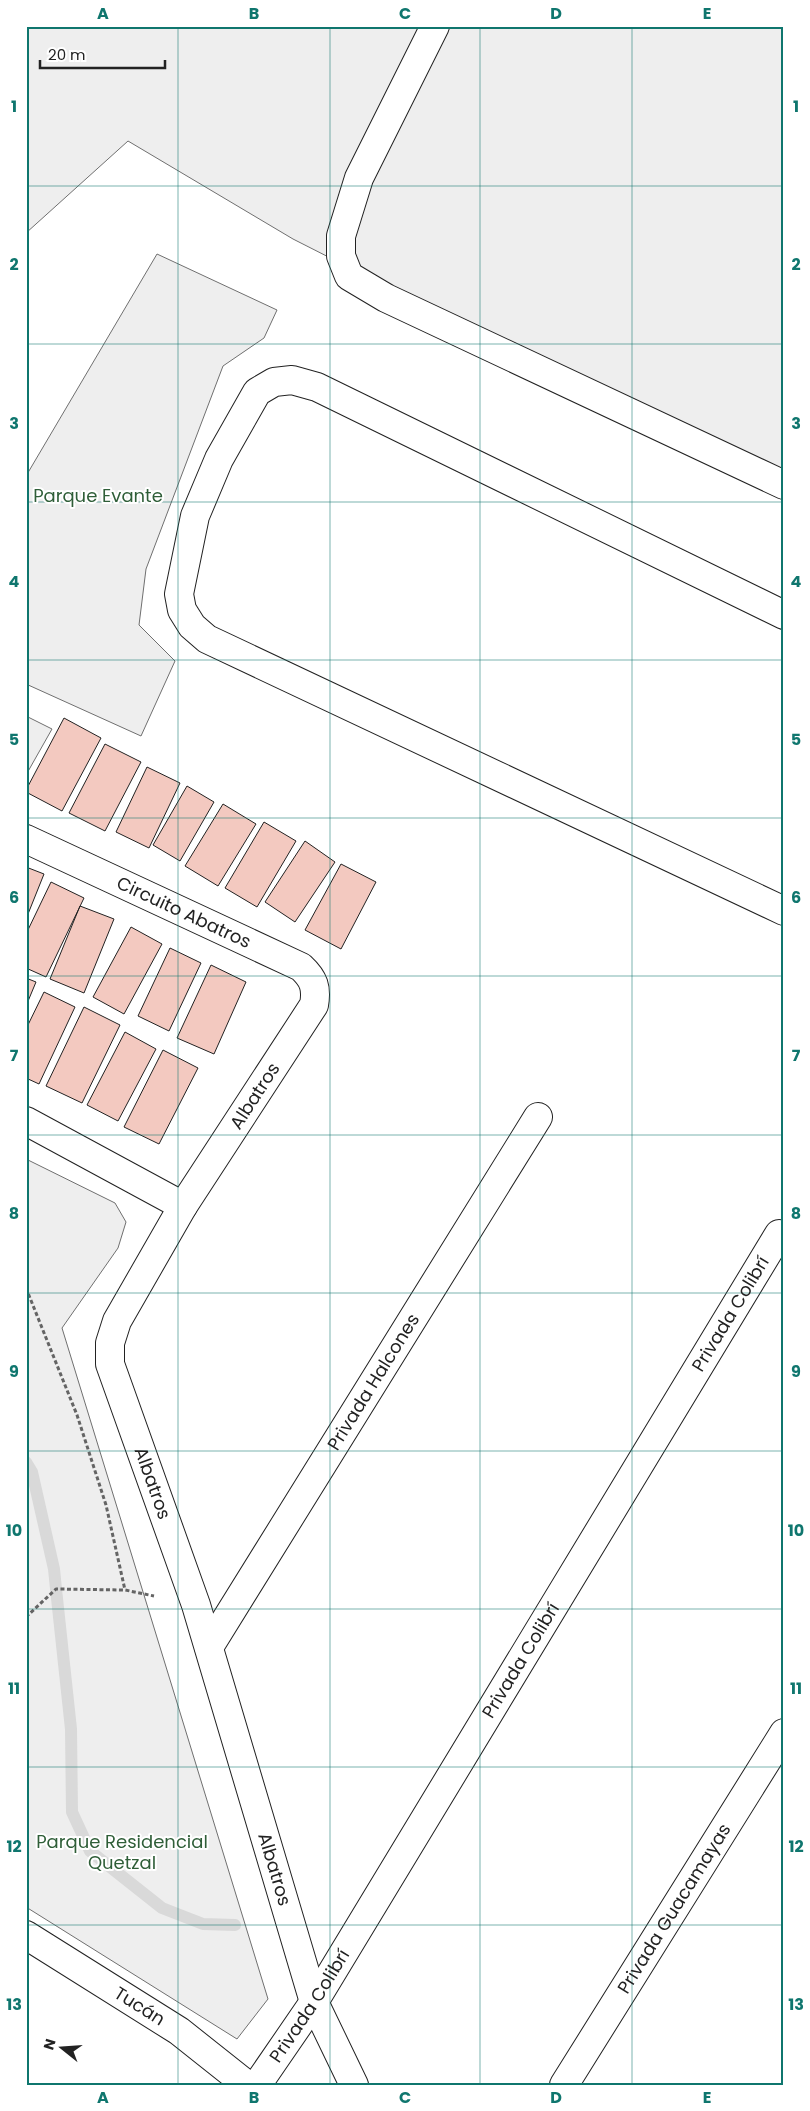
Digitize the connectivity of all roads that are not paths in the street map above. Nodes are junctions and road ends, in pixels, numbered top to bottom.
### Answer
1 (435, 26) edge
2 (784, 485) edge
3 (784, 615) edge
4 (26, 839) edge
5 (784, 911) edge
6 (314, 1005) joint
7 (538, 1117) dead end
8 (26, 1121) edge
9 (183, 1206) junction
10 (779, 1234) dead end
11 (209, 1647) junction
12 (784, 1733) edge
13 (29, 1943) edge
14 (314, 2002) junction
15 (247, 2085) edge
16 (257, 2085) edge
17 (354, 2085) edge
18 (564, 2085) edge

1 - 2 street
3 - 5 street
4 - 6 street, Circuito Abatros
6 - 9 street, Albatros
7 - 11 street, Privada Halcones
8 - 9 street
9 - 11 street, Albatros
10 - 14 street, Privada Colibrí
11 - 14 street, Albatros
12 - 18 street, Privada Guacamayas
13 - 15 street, Tucán
14 - 16 street, Privada Colibrí
14 - 17 street, Albatros

